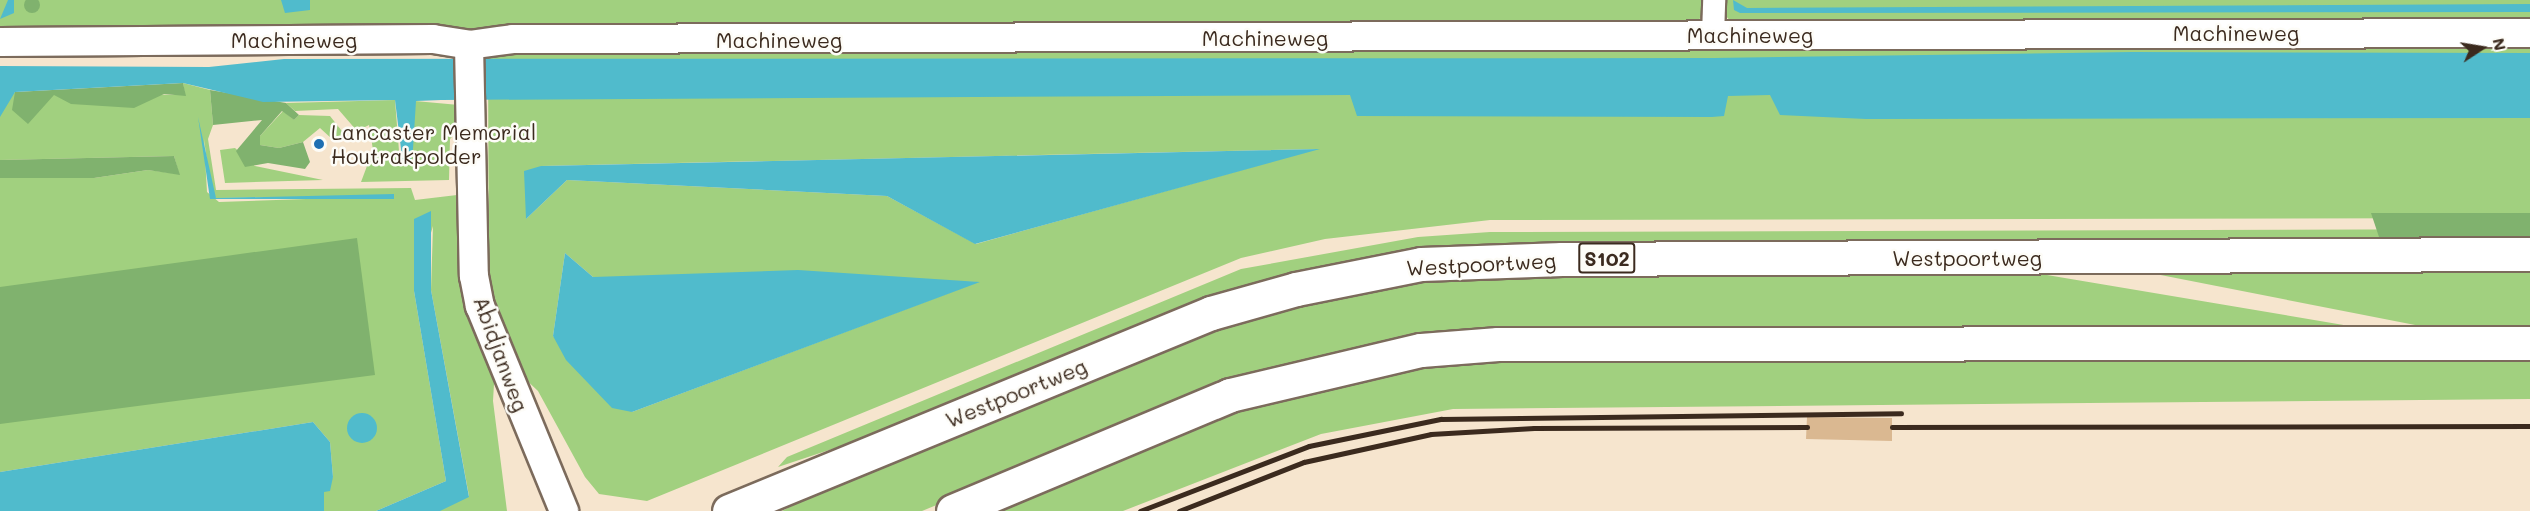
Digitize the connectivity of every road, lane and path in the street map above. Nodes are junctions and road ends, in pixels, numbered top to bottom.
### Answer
1 (1714, 0) edge
2 (2530, 33) edge
3 (1713, 35) junction
4 (0, 42) edge
5 (470, 52) junction
6 (2530, 254) edge
7 (2530, 344) edge
8 (564, 511) edge
9 (729, 511) edge
10 (953, 511) edge

1 - 3 street
2 - 3 street, Machineweg
3 - 5 street, Machineweg
4 - 5 street, Machineweg
5 - 8 street, Abidjanweg
6 - 9 main road, Westpoortweg / S102
7 - 10 main road

